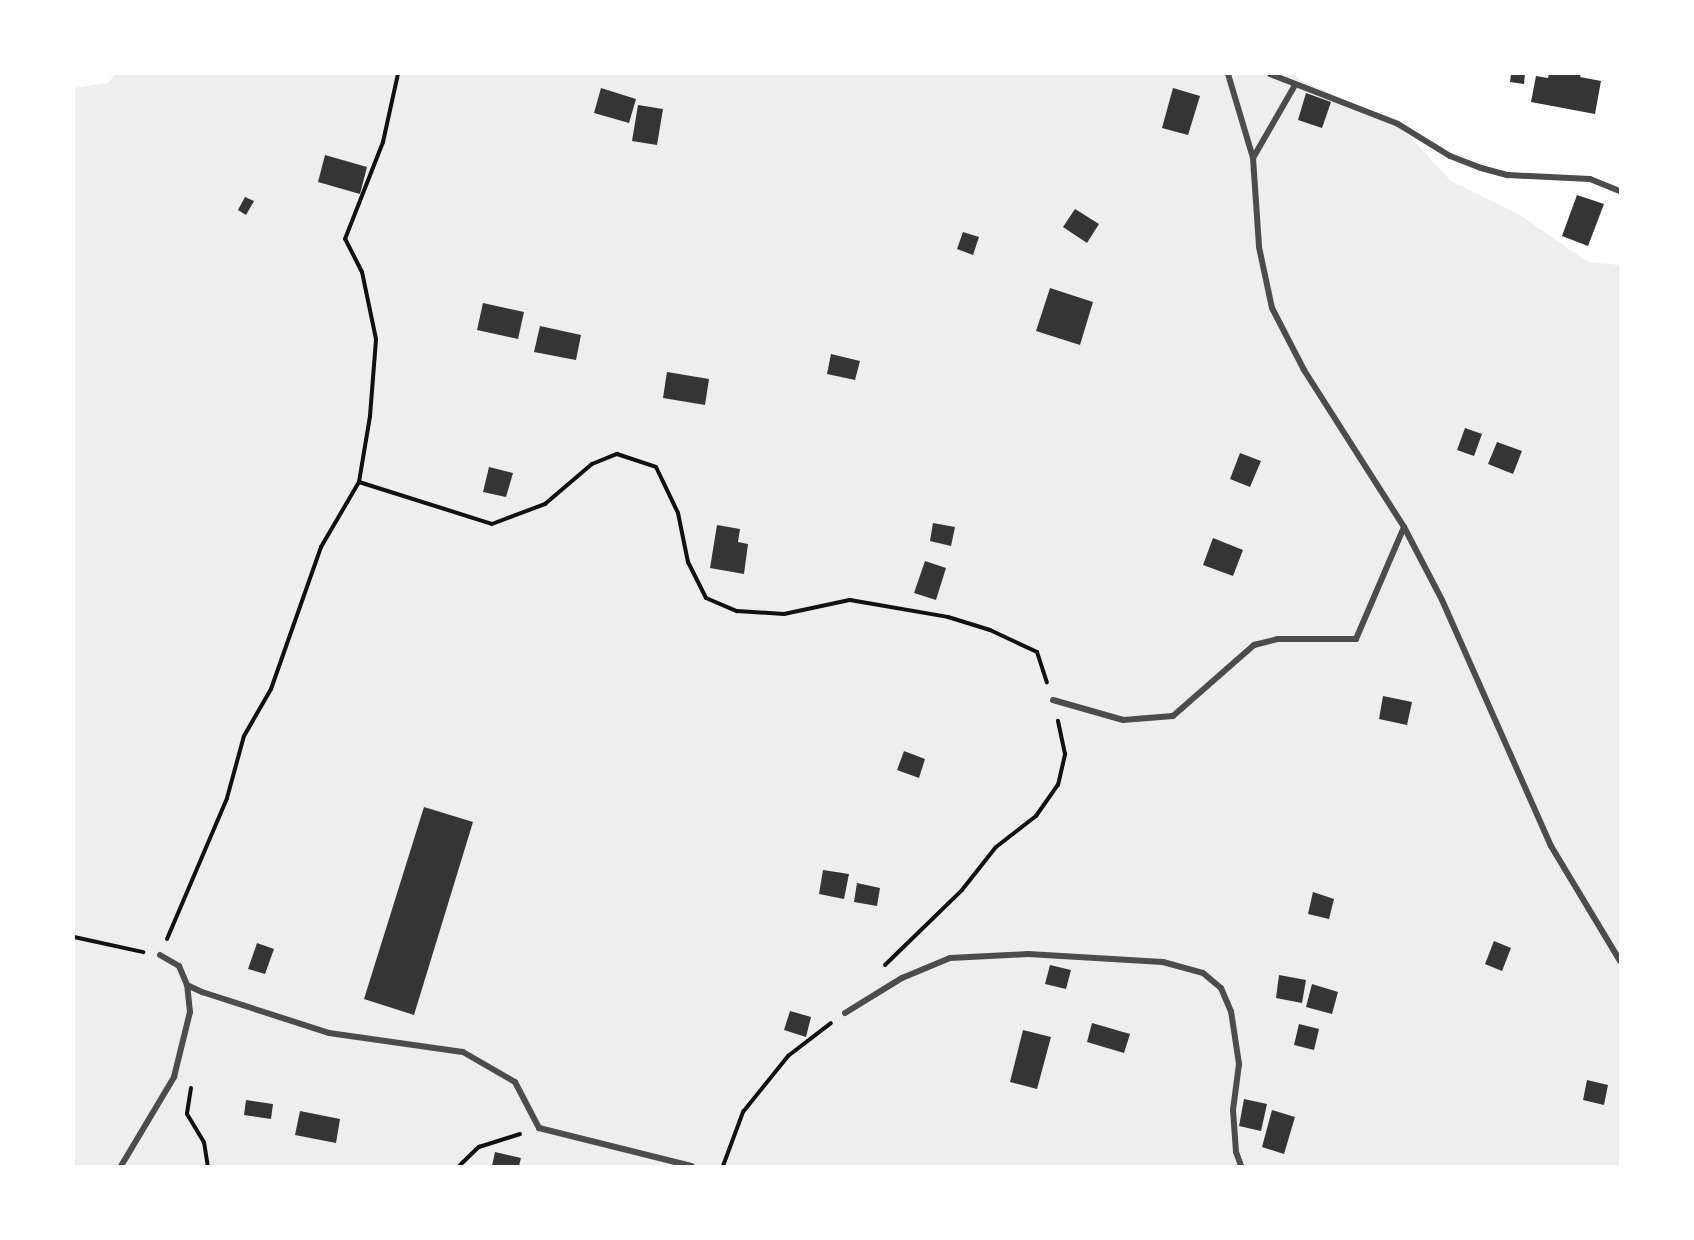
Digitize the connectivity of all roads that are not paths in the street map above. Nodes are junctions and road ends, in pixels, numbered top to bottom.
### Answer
1 (1228, 74) edge
2 (1270, 74) edge
3 (1295, 85) junction
4 (1253, 158) junction
5 (1620, 191) edge
6 (1404, 527) junction
7 (1053, 700) road end
8 (160, 955) road end
9 (1620, 961) edge
10 (187, 985) junction
11 (845, 1013) road end
12 (121, 1167) edge
13 (691, 1167) edge
14 (1241, 1167) edge

1 - 4 street
2 - 3 street
3 - 4 street
3 - 5 street
4 - 6 street
6 - 7 street
6 - 9 street
8 - 10 street
10 - 12 street
10 - 13 street
11 - 14 street

